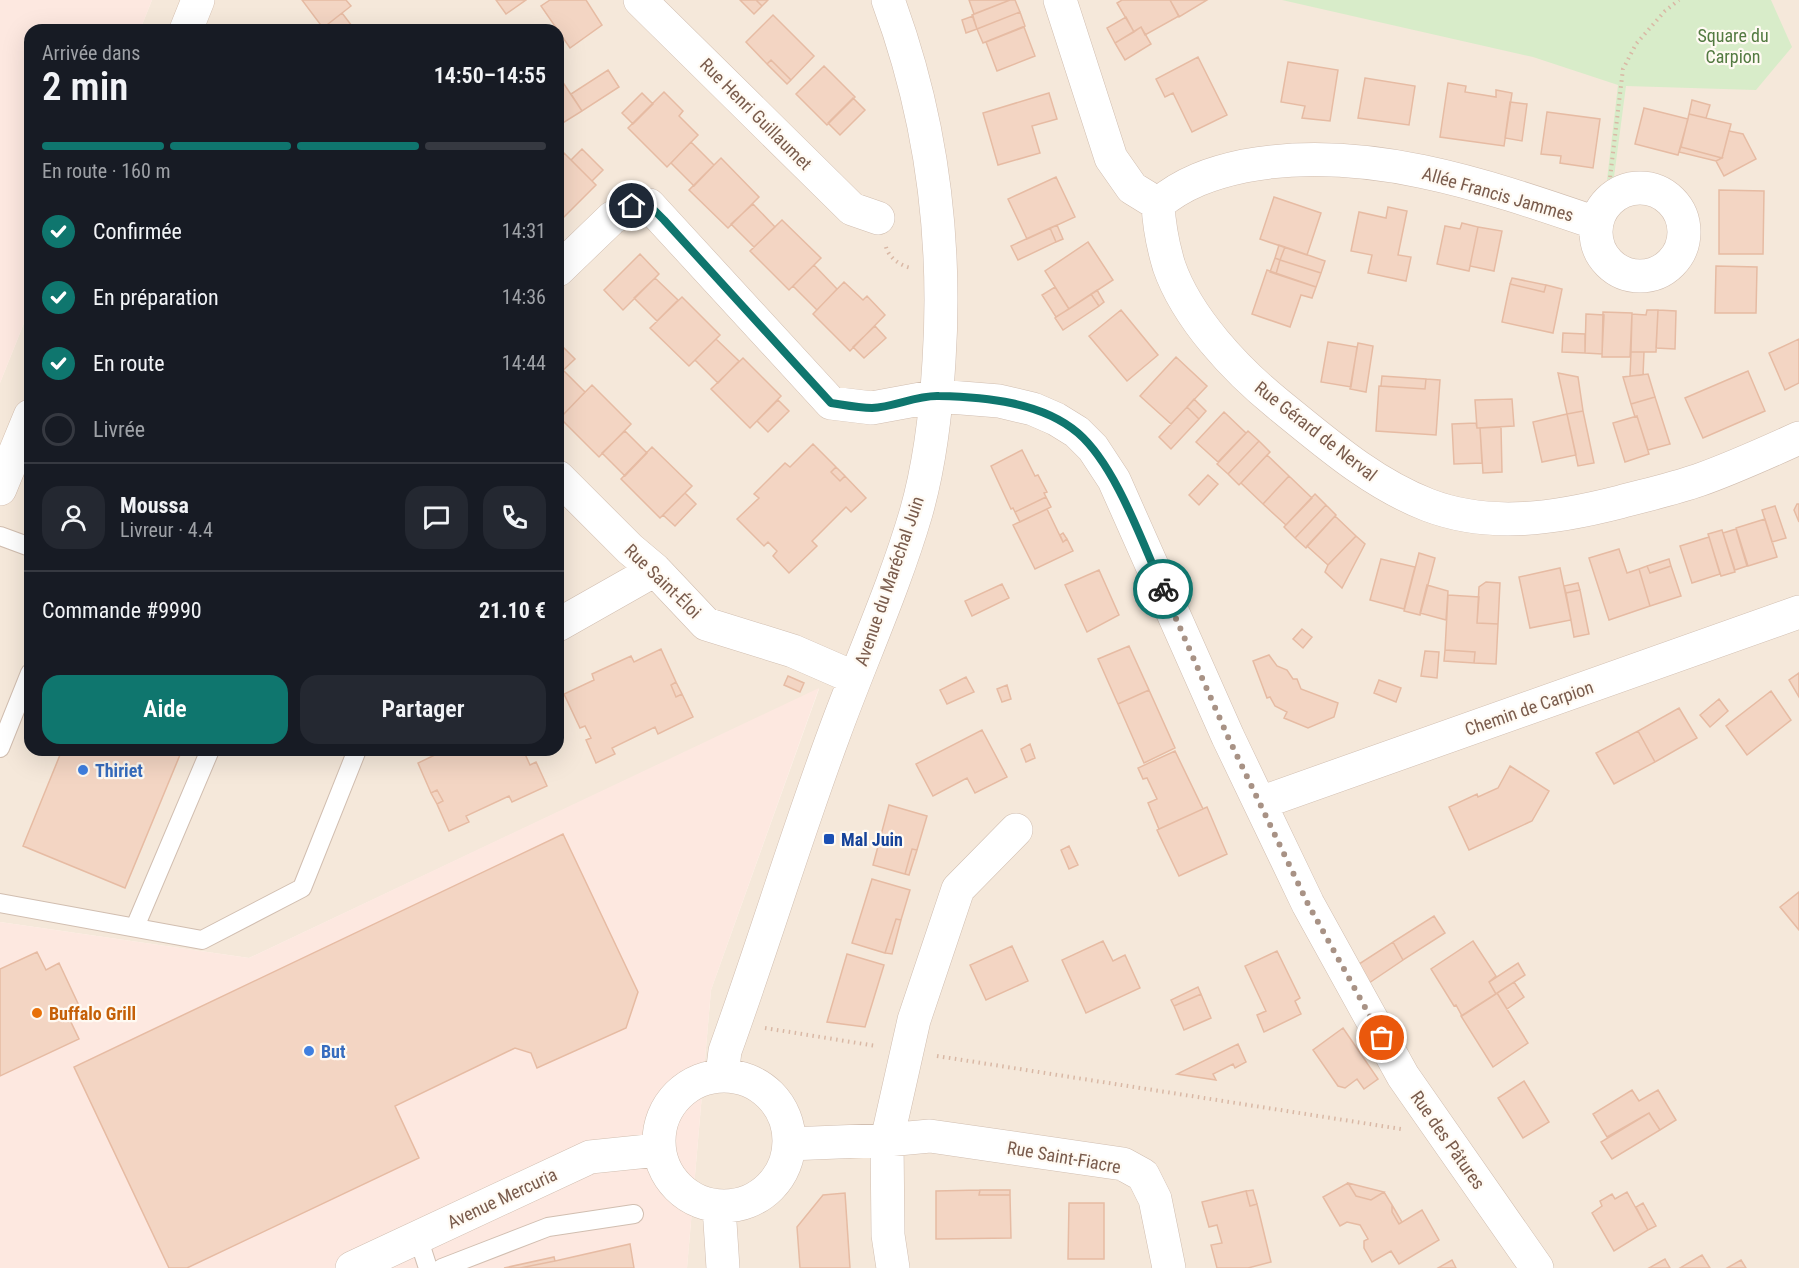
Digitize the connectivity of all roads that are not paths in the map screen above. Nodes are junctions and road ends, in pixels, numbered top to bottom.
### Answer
1 (198, 0) edge
2 (888, 0) edge
3 (1060, 0) edge
4 (656, 6) edge
5 (188, 24) edge
6 (1158, 204) junction
7 (1602, 212) road end
8 (878, 218) road end
9 (564, 264) edge
10 (937, 396) junction
11 (24, 433) edge
12 (1799, 438) edge
13 (564, 483) edge
14 (0, 489) edge
15 (0, 536) edge
16 (24, 545) edge
17 (655, 570) junction
18 (1799, 612) edge
19 (564, 622) edge
20 (855, 678) junction
21 (24, 688) edge
22 (0, 748) edge
23 (207, 756) edge
24 (355, 756) edge
25 (1260, 803) junction
26 (1016, 830) dead end
27 (0, 903) edge
28 (135, 927) junction
29 (722, 1075) junction
30 (887, 1140) junction
31 (789, 1144) junction
32 (658, 1150) junction
33 (719, 1207) junction
34 (634, 1214) dead end
35 (418, 1237) junction
36 (352, 1268) edge
37 (428, 1268) edge
38 (442, 1268) edge
39 (723, 1268) edge
40 (893, 1268) edge
41 (1168, 1268) edge
42 (1537, 1268) edge

1 - 5 street
2 - 10 street, Avenue du Maréchal Juin
3 - 6 street
4 - 8 street, Rue Henri Guillaumet
6 - 7 street, Allée Francis Jammes
6 - 12 street, Rue Gérard de Nerval
9 - 10 street
10 - 20 street, Avenue du Maréchal Juin
10 - 25 street, Rue des Pâtures
11 - 14 street
13 - 17 street, Rue Saint-Éloi
15 - 16 lane
17 - 19 street
17 - 20 street, Rue Saint-Éloi
18 - 25 street, Chemin de Carpion
20 - 29 street, Avenue du Maréchal Juin
21 - 22 lane
23 - 28 lane
24 - 28 lane
25 - 42 street, Rue des Pâtures
26 - 30 street
27 - 28 lane
29 - 31 street
29 - 32 street
30 - 31 street, Rue Saint-Fiacre
30 - 40 street
30 - 41 street, Rue Saint-Fiacre
31 - 33 street
32 - 33 street
32 - 35 street, Avenue Mercuria
33 - 39 street
34 - 38 lane
35 - 36 street, Avenue Mercuria
35 - 37 lane

